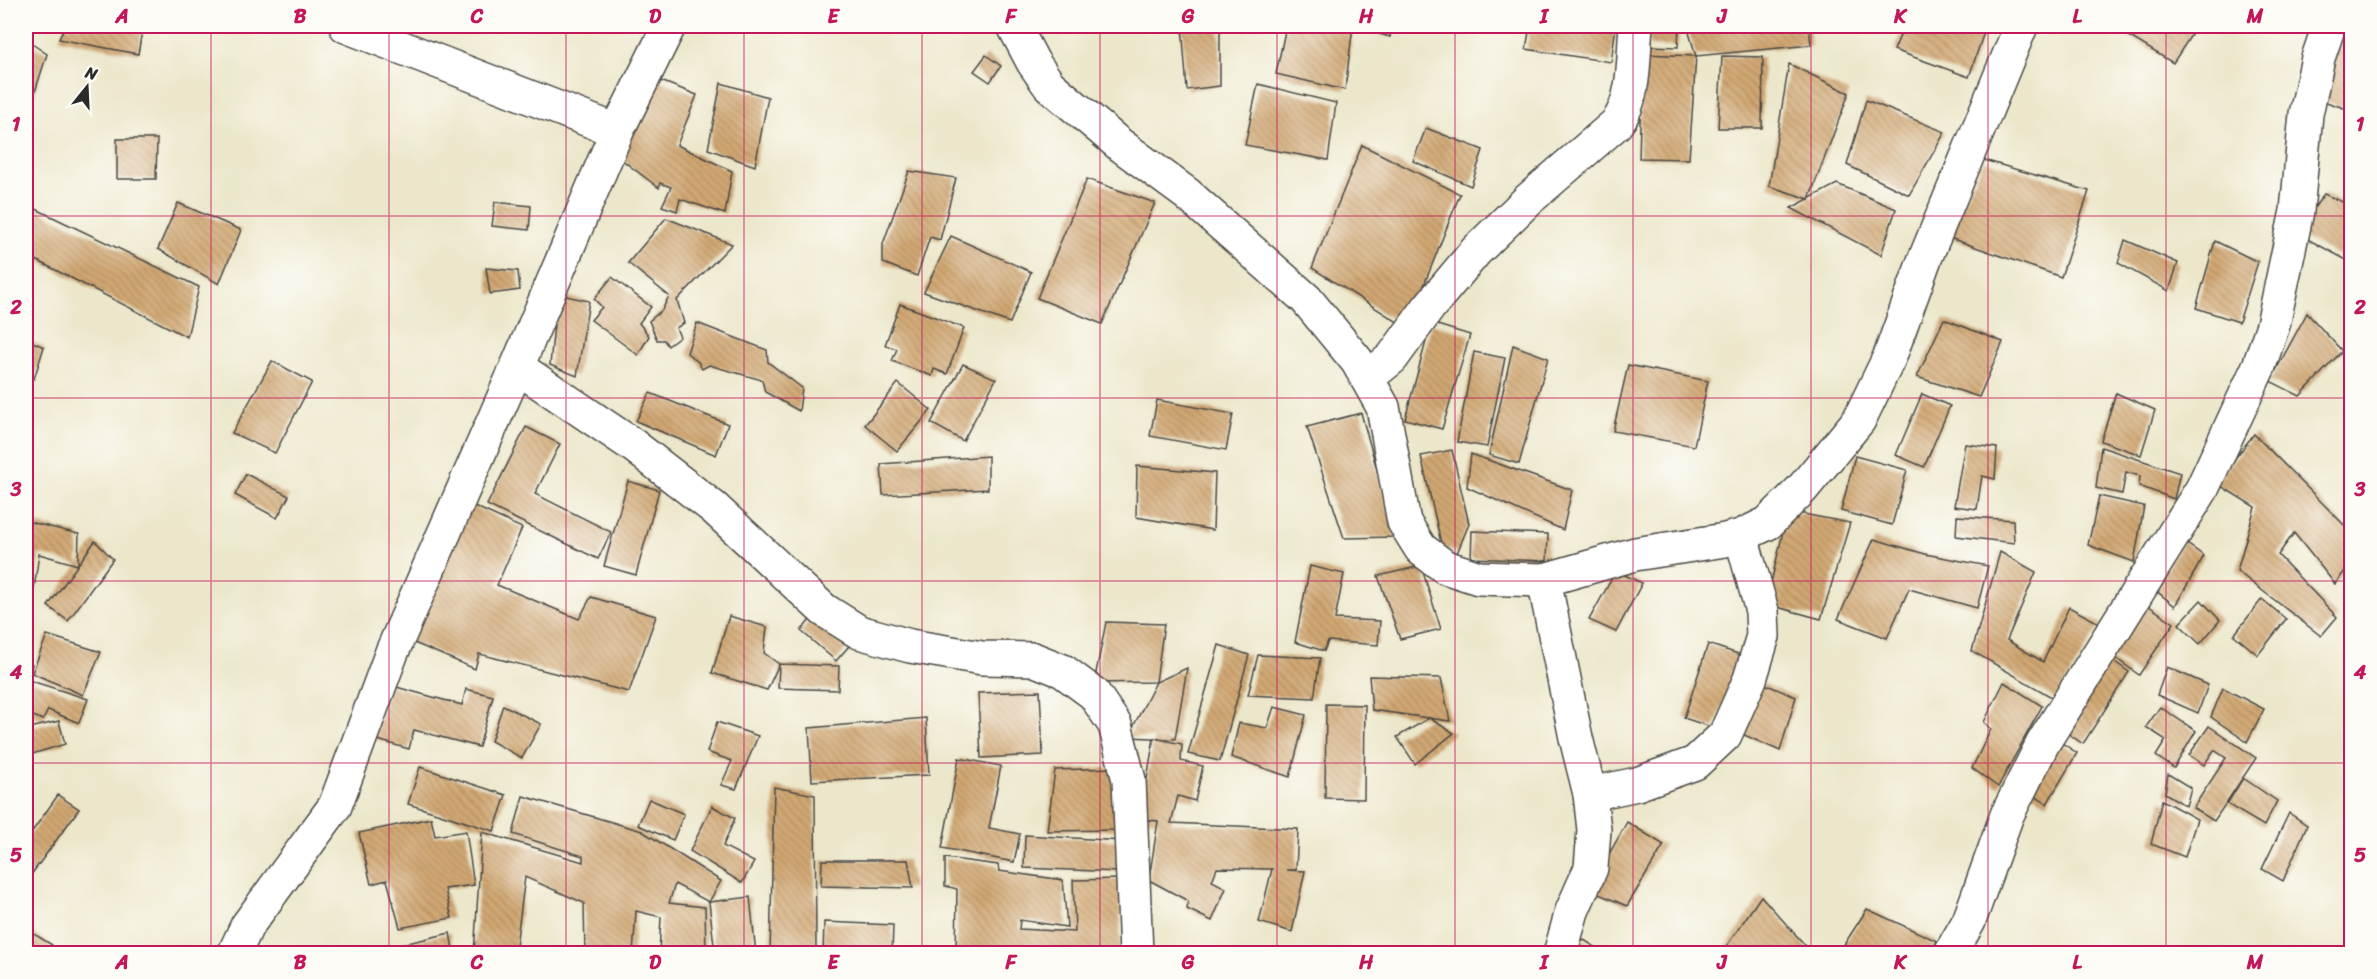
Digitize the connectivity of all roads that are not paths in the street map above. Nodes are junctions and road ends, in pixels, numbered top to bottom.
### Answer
1 (346, 26) edge
2 (669, 26) edge
3 (1014, 26) edge
4 (1636, 26) edge
5 (2021, 26) edge
6 (2329, 26) edge
7 (617, 131) junction
8 (517, 367) junction
9 (1367, 378) junction
10 (1741, 536) junction
11 (1544, 580) junction
12 (1590, 794) junction
13 (234, 954) edge
14 (1136, 954) edge
15 (1560, 954) edge
16 (1950, 954) edge

1 - 7 street
2 - 7 street
3 - 9 street
4 - 9 street
5 - 10 street
6 - 16 street
7 - 8 street
8 - 13 street
8 - 14 street
9 - 11 street
10 - 11 street
10 - 12 street
11 - 12 street
12 - 15 street

